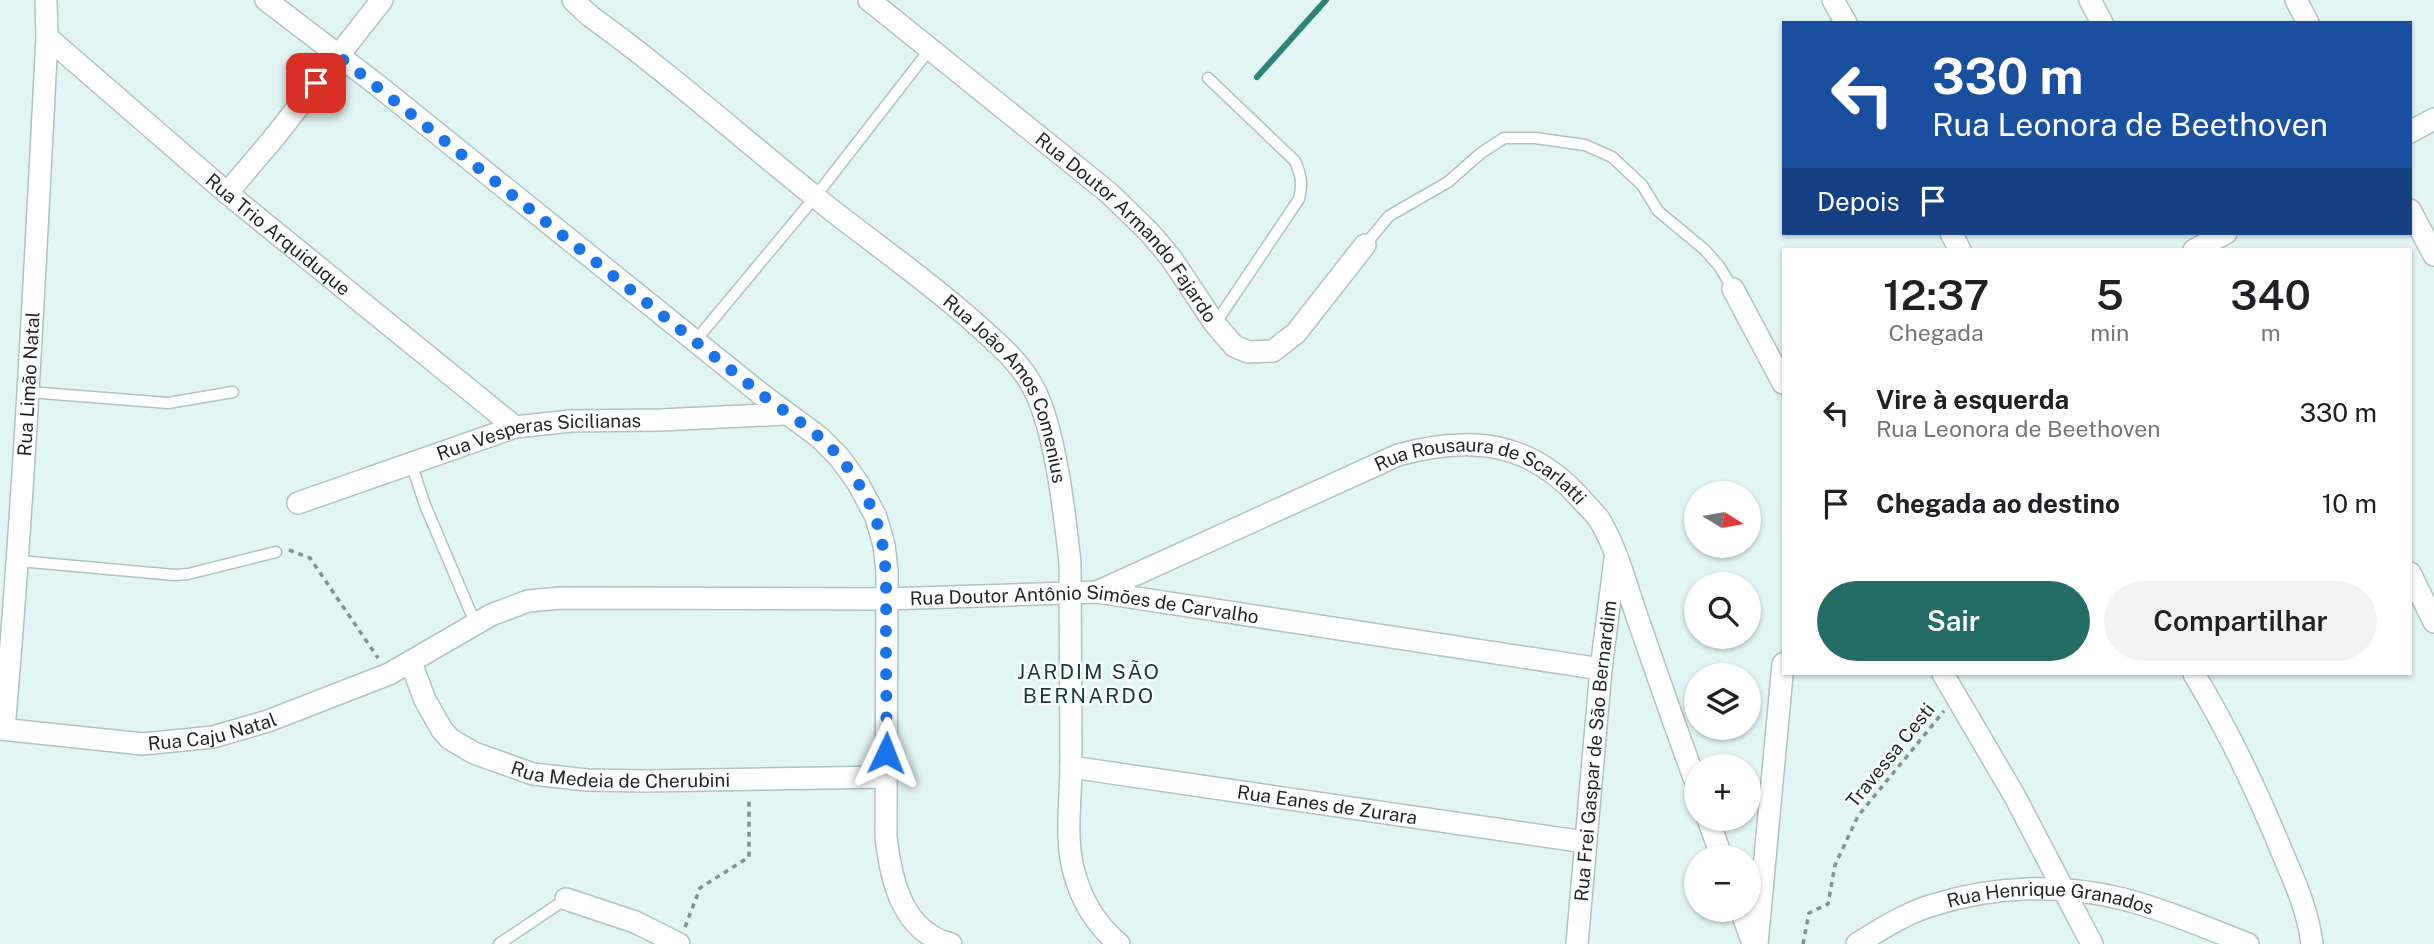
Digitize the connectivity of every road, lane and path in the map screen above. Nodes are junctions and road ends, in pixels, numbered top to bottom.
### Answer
1 (46, 0) edge
2 (266, 0) edge
3 (382, 0) edge
4 (573, 0) edge
5 (870, 0) edge
6 (1833, 0) edge
7 (2090, 0) edge
8 (2295, 0) edge
9 (1845, 21) edge
10 (2101, 21) edge
11 (2307, 21) edge
12 (47, 37) junction
13 (930, 49) junction
14 (337, 55) junction
15 (1208, 78) dead end
16 (2434, 119) edge
17 (2412, 131) edge
18 (227, 193) junction
19 (815, 197) junction
20 (2412, 214) edge
21 (2220, 238) edge
22 (1365, 245) joint
23 (2198, 248) edge
24 (2434, 255) edge
25 (1733, 289) joint
26 (1215, 324) junction
27 (696, 340) junction
28 (1782, 381) edge
29 (233, 392) dead end
30 (29, 393) junction
31 (787, 414) junction
32 (515, 427) junction
33 (411, 463) junction
34 (298, 503) dead end
35 (276, 552) joint
36 (1615, 556) junction
37 (19, 561) junction
38 (2412, 577) edge
39 (1070, 592) junction
40 (1097, 592) junction
41 (887, 599) junction
42 (2434, 622) edge
43 (476, 625) junction
44 (411, 663) junction
45 (1601, 669) junction
46 (389, 674) junction
47 (1782, 674) edge
48 (1944, 675) edge
49 (2195, 675) edge
50 (1956, 696) junction
51 (2, 729) edge
52 (1686, 754) edge
53 (1071, 767) junction
54 (886, 777) junction
55 (748, 780) junction
56 (1585, 842) junction
57 (2062, 889) junction
58 (566, 900) joint
59 (1746, 922) edge
60 (499, 944) edge
61 (679, 944) edge
62 (951, 944) edge
63 (1119, 944) edge
64 (1577, 944) edge
65 (1755, 944) edge
66 (1803, 944) edge
67 (1857, 944) edge
68 (2092, 944) edge
69 (2248, 944) edge
70 (2312, 944) edge

1 - 12 street, Rua Limão Natal
2 - 14 street
3 - 14 street
4 - 19 street, Rua João Amos Comenius
5 - 13 street, Rua Doutor Armando Fajardo
6 - 9 street
7 - 10 street
8 - 11 street
12 - 18 street, Rua Trio Arquiduque
12 - 30 street, Rua Limão Natal
13 - 19 lane
13 - 26 street, Rua Doutor Armando Fajardo
14 - 18 street
14 - 27 street
15 - 26 lane
16 - 17 street
18 - 32 street, Rua Trio Arquiduque
19 - 27 lane
19 - 39 street, Rua João Amos Comenius
20 - 24 street
21 - 23 street
22 - 25 lane
22 - 26 street, Rua Doutor Armando Fajardo
25 - 28 street
27 - 31 street
29 - 30 lane
30 - 37 street, Rua Limão Natal
31 - 32 street, Rua Vesperas Sicilianas
31 - 41 street
32 - 33 street, Rua Vesperas Sicilianas
33 - 34 street, Rua Vesperas Sicilianas
33 - 43 lane
35 - 37 lane
35 - 46 path
36 - 40 street, Rua Rousaura de Scarlatti
36 - 45 street, Rua Frei Gaspar de São Bernardim
36 - 52 street, Rua Rousaura de Scarlatti
37 - 51 street, Rua Limão Natal
38 - 42 street
39 - 40 street, Rua Doutor Antônio Simões de Carvalho
39 - 41 street, Rua Doutor Antônio Simões de Carvalho
39 - 53 street, Rua João Amos Comenius
40 - 45 street, Rua Doutor Antônio Simões de Carvalho
41 - 43 street, Rua Doutor Antônio Simões de Carvalho
41 - 54 street
43 - 44 street, Rua Doutor Antônio Simões de Carvalho
44 - 46 street, Rua Caju Natal
44 - 55 street, Rua Medeia de Cherubini
45 - 56 street, Rua Frei Gaspar de São Bernardim
46 - 51 street, Rua Caju Natal
47 - 65 street
48 - 50 street
49 - 70 street
50 - 57 street
50 - 66 path, Travessa Cesti
53 - 56 street, Rua Eanes de Zurara
53 - 63 street, Rua João Amos Comenius
54 - 55 street, Rua Medeia de Cherubini
54 - 62 street
55 - 61 path
56 - 64 street, Rua Frei Gaspar de São Bernardim
57 - 67 street, Rua Henrique Granados
57 - 68 street
57 - 69 street, Rua Henrique Granados
58 - 60 lane
58 - 61 street
59 - 65 street

